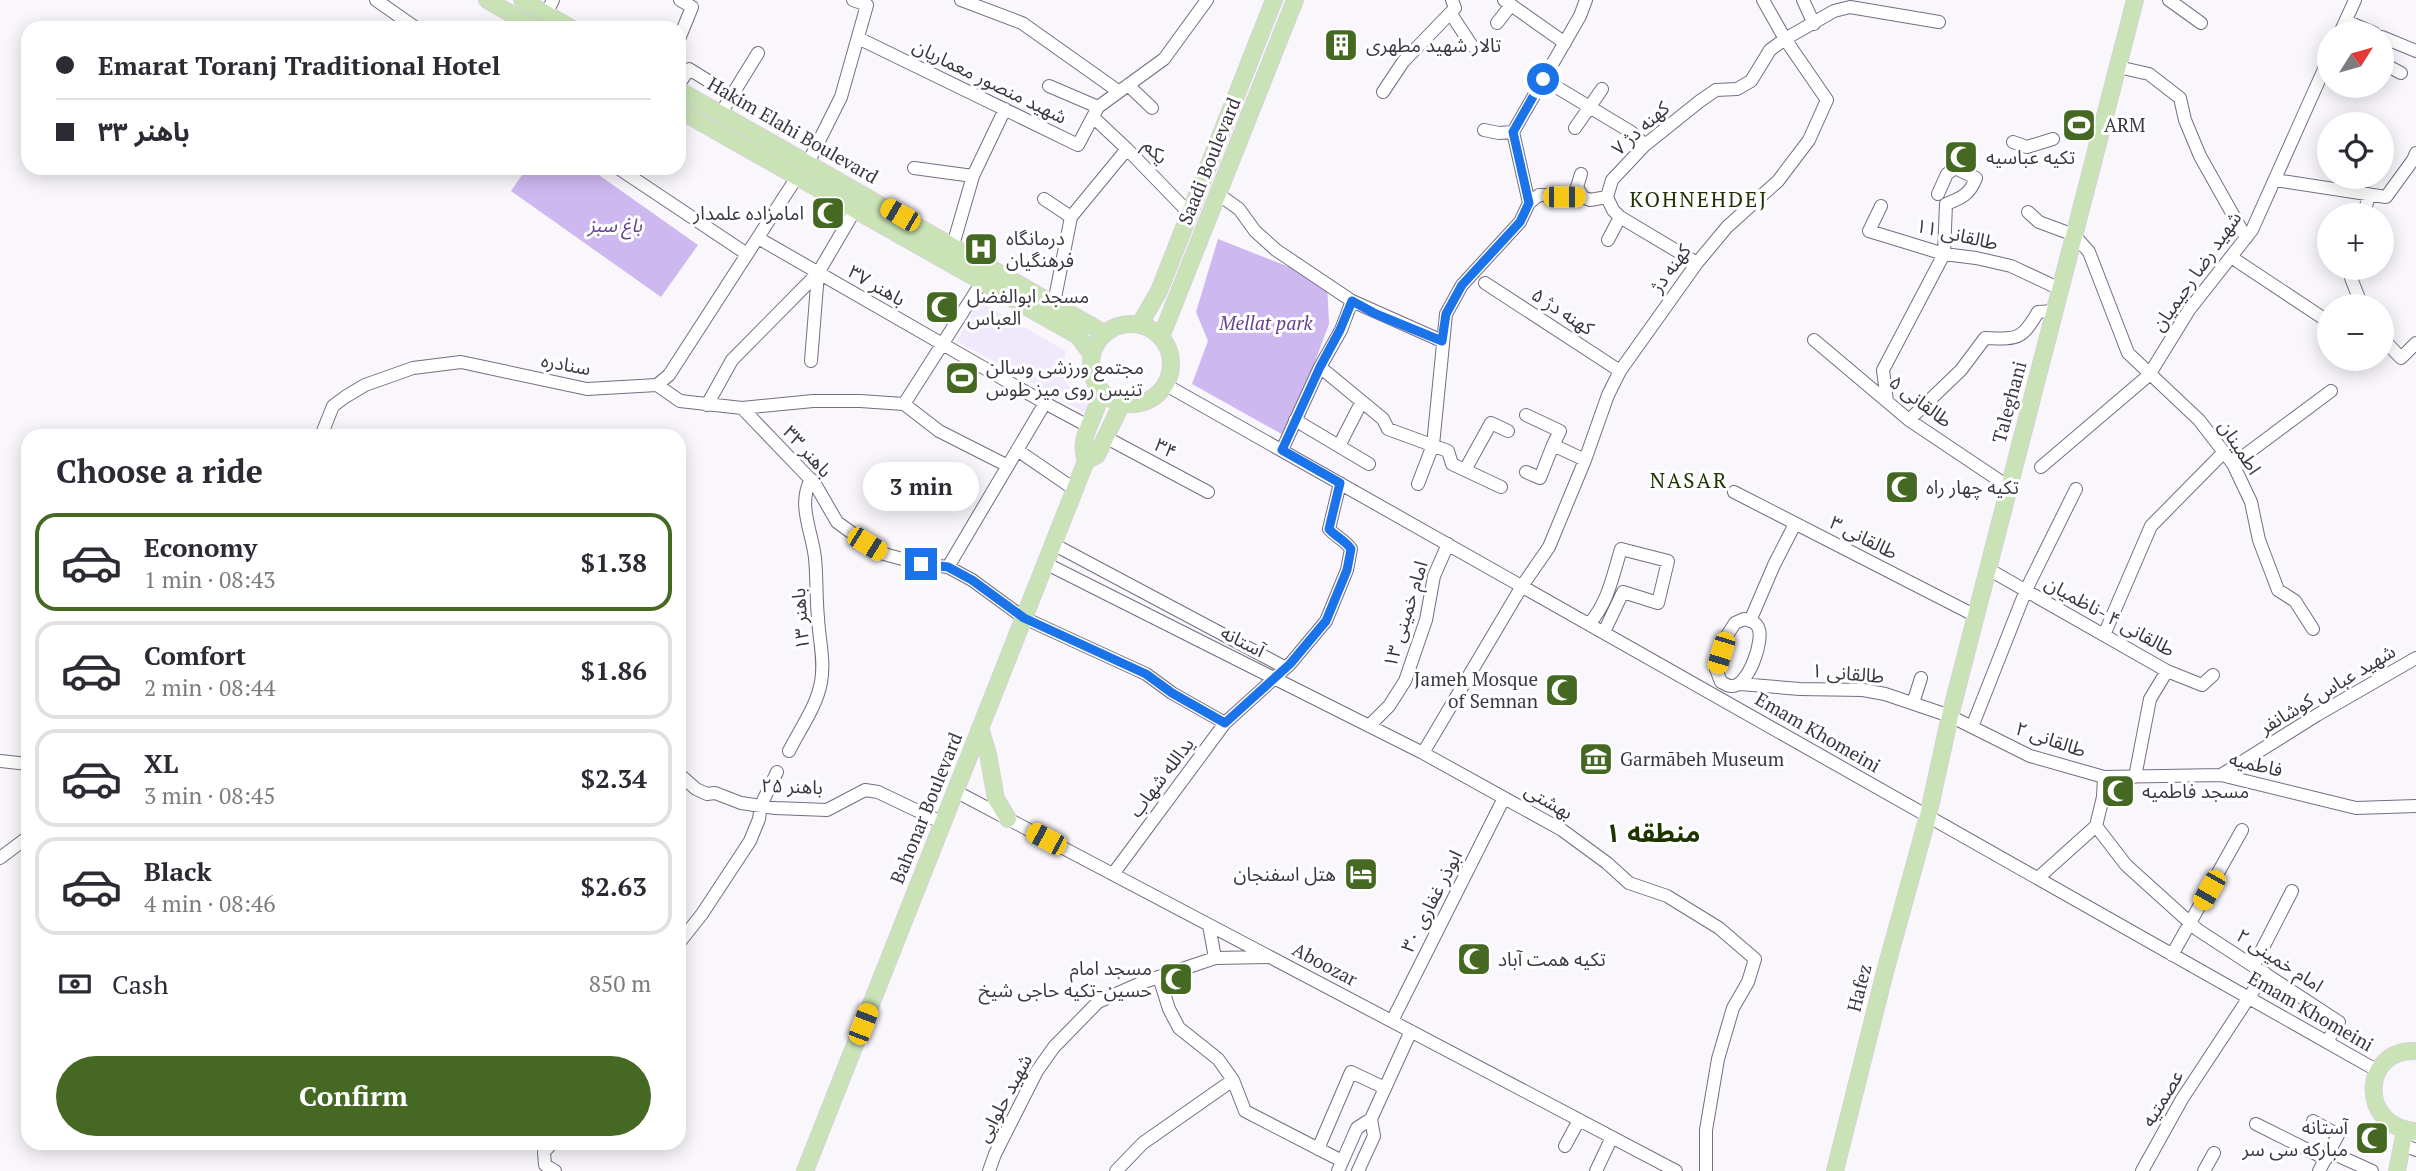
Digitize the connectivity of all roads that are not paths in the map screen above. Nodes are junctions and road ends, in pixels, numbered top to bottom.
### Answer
1 (376, 0) edge
2 (487, 0) edge
3 (522, 0) edge
4 (680, 0) edge
5 (853, 0) edge
6 (961, 0) edge
7 (1207, 0) edge
8 (1274, 0) edge
9 (1295, 0) edge
10 (1452, 0) edge
11 (1586, 0) edge
12 (1763, 0) edge
13 (1803, 0) edge
14 (2135, 0) edge
15 (2169, 0) edge
16 (2355, 0) edge
17 (1507, 3) edge
18 (991, 5) edge
19 (549, 7) edge
20 (1451, 14) junction
21 (406, 21) edge
22 (524, 21) edge
23 (564, 21) edge
24 (2346, 21) edge
25 (686, 22) edge
26 (1939, 22) dead end
27 (1497, 23) dead end
28 (2202, 23) dead end
29 (1814, 24) junction
30 (858, 38) junction
31 (1785, 39) junction
32 (2394, 42) edge
33 (1565, 43) junction
34 (1472, 46) dead end
35 (2416, 51) edge
36 (758, 53) dead end
37 (2118, 67) junction
38 (2394, 69) edge
39 (2401, 73) dead end
40 (686, 74) edge
41 (1543, 79) junction
42 (710, 82) dead end
43 (2317, 85) edge
44 (1049, 86) dead end
45 (1123, 88) junction
46 (1602, 89) dead end
47 (686, 91) edge
48 (1383, 92) dead end
49 (1590, 107) junction
50 (1152, 108) dead end
51 (1005, 110) junction
52 (1095, 112) junction
53 (721, 113) junction
54 (686, 114) edge
55 (1575, 128) dead end
56 (1484, 130) dead end
57 (1513, 132) junction
58 (2053, 139) dead end
59 (2013, 142) dead end
60 (1645, 145) junction
61 (1127, 149) junction
62 (2416, 153) edge
63 (808, 163) junction
64 (914, 168) dead end
65 (1581, 174) dead end
66 (628, 175) edge
67 (973, 176) junction
68 (797, 177) junction
69 (2275, 180) junction
70 (1217, 194) junction
71 (2369, 194) junction
72 (1583, 197) junction
73 (1607, 197) junction
74 (1044, 199) dead end
75 (1942, 199) dead end
76 (1529, 203) junction
77 (2367, 203) edge
78 (1881, 206) dead end
79 (855, 210) junction
80 (2028, 212) dead end
81 (1190, 214) junction
82 (1620, 217) junction
83 (1071, 218) junction
84 (2074, 235) junction
85 (758, 238) junction
86 (2246, 238) junction
87 (1608, 240) dead end
88 (1179, 241) junction
89 (953, 245) junction
90 (1196, 247) junction
91 (747, 254) junction
92 (1944, 254) junction
93 (2231, 257) junction
94 (1697, 263) junction
95 (818, 273) junction
96 (982, 282) junction
97 (1485, 283) dead end
98 (2060, 289) junction
99 (1352, 301) junction
100 (1054, 303) junction
101 (2055, 311) junction
102 (2317, 314) edge
103 (1086, 321) junction
104 (1140, 324) junction
105 (1104, 333) junction
106 (1077, 336) junction
107 (1161, 337) junction
108 (1814, 340) dead end
109 (1442, 341) junction
110 (2416, 343) edge
111 (943, 345) junction
112 (2394, 351) edge
113 (1092, 355) junction
114 (811, 361) dead end
115 (1320, 367) junction
116 (1620, 371) junction
117 (2149, 375) junction
118 (1166, 384) junction
119 (657, 385) junction
120 (1101, 390) junction
121 (2330, 391) dead end
122 (1887, 401) junction
123 (1045, 403) junction
124 (1122, 403) junction
125 (1361, 403) junction
126 (904, 404) junction
127 (707, 405) junction
128 (742, 408) junction
129 (1526, 415) dead end
130 (1295, 420) junction
131 (1909, 420) junction
132 (1088, 426) junction
133 (324, 429) edge
134 (1508, 431) dead end
135 (1105, 437) junction
136 (1433, 445) junction
137 (1339, 446) junction
138 (1553, 446) junction
139 (1017, 450) junction
140 (1282, 450) junction
141 (2224, 452) junction
142 (1585, 460) junction
143 (1086, 461) junction
144 (1369, 464) dead end
145 (2233, 464) junction
146 (1008, 466) junction
147 (2041, 467) dead end
148 (1465, 470) junction
149 (1526, 472) dead end
150 (811, 479) junction
151 (1340, 483) junction
152 (1418, 484) dead end
153 (1501, 487) dead end
154 (2009, 487) junction
155 (1074, 489) junction
156 (2076, 489) dead end
157 (1208, 492) dead end
158 (1734, 492) dead end
159 (1795, 524) junction
160 (1053, 544) junction
161 (1448, 544) junction
162 (1045, 563) junction
163 (948, 567) junction
164 (1988, 569) junction
165 (1522, 586) junction
166 (2026, 590) junction
167 (1976, 615) junction
168 (1024, 618) junction
169 (1750, 621) junction
170 (1589, 624) junction
171 (2312, 629) dead end
172 (1604, 632) junction
173 (2104, 635) junction
174 (2416, 658) edge
175 (1286, 668) junction
176 (2167, 671) junction
177 (2213, 675) dead end
178 (1274, 678) junction
179 (1921, 678) dead end
180 (1740, 684) junction
181 (1913, 703) junction
182 (1950, 716) junction
183 (1225, 723) junction
184 (1369, 726) junction
185 (1972, 727) junction
186 (980, 728) junction
187 (789, 751) dead end
188 (1423, 752) junction
189 (0, 761) edge
190 (21, 763) edge
191 (777, 772) dead end
192 (2221, 775) junction
193 (2135, 776) junction
194 (2104, 777) junction
195 (686, 780) edge
196 (955, 791) junction
197 (1504, 798) junction
198 (761, 805) junction
199 (2416, 806) edge
200 (1928, 816) junction
201 (1008, 819) junction
202 (943, 823) junction
203 (2096, 826) junction
204 (2242, 831) dead end
205 (21, 842) edge
206 (0, 858) edge
207 (1113, 874) junction
208 (2038, 878) junction
209 (2292, 891) dead end
210 (2190, 923) junction
211 (1209, 925) junction
212 (686, 934) edge
213 (2172, 955) junction
214 (1270, 957) junction
215 (1215, 958) junction
216 (2254, 965) junction
217 (2265, 974) junction
218 (1159, 977) junction
219 (2249, 998) junction
220 (1392, 1021) junction
221 (1411, 1031) junction
222 (2327, 1042) junction
223 (2413, 1048) edge
224 (2378, 1071) junction
225 (1233, 1080) junction
226 (1385, 1088) junction
227 (1371, 1119) junction
228 (1579, 1120) junction
229 (2313, 1121) dead end
230 (2256, 1124) dead end
231 (1612, 1137) junction
232 (2410, 1139) edge
233 (1564, 1146) dead end
234 (1318, 1149) junction
235 (546, 1150) edge
236 (2214, 1153) dead end
237 (2325, 1161) edge
238 (1340, 1166) edge
239 (555, 1171) edge
240 (805, 1171) edge
241 (989, 1171) edge
242 (1116, 1171) edge
243 (1357, 1171) edge
244 (1596, 1171) edge
245 (1676, 1171) edge
246 (1706, 1171) edge
247 (1835, 1171) edge
248 (2142, 1171) edge
249 (2204, 1171) edge
250 (2372, 1171) edge
251 (2397, 1171) edge

1 - 21 street
2 - 22 main road
3 - 19 main road
4 - 25 street
5 - 30 street
6 - 18 street
7 - 45 street, شهید منصور معماریان
8 - 81 main road, Saadi Boulevard
9 - 70 main road, Saadi Boulevard
10 - 20 street
11 - 33 street
12 - 31 street, کهنه دژ
13 - 29 street
14 - 37 main road, Taleghani
15 - 28 street
16 - 24 street
17 - 27 street
17 - 33 street
18 - 45 street
19 - 23 main road
20 - 34 street
20 - 48 street
26 - 29 street
29 - 31 street
30 - 51 street, شهید منصور معماریان
30 - 63 street
31 - 60 street, کهنه دژ ۷
31 - 94 street, کهنه دژ
32 - 35 street
33 - 41 street
36 - 53 street
37 - 84 main road, Taleghani
37 - 86 street
38 - 39 street
40 - 42 street
41 - 49 street
41 - 57 street
43 - 69 street, شهید رضا رحیمیان
44 - 52 street
45 - 50 street
45 - 52 street, شهید منصور معماریان
46 - 49 street
47 - 53 main road, Hakim Elahi Boulevard
49 - 55 street
49 - 60 street
51 - 52 street, شهید منصور معماریان
51 - 67 street
52 - 61 street, یکم
53 - 63 main road, Hakim Elahi Boulevard
54 - 68 main road, Hakim Elahi Boulevard
56 - 57 street
57 - 76 street
58 - 59 street
60 - 73 street, کهنه دژ ۷
61 - 81 street, یکم
61 - 83 street
62 - 71 street
63 - 68 main road
63 - 89 main road, Hakim Elahi Boulevard
64 - 67 street
65 - 72 street
66 - 91 street
67 - 89 street
68 - 79 main road, Hakim Elahi Boulevard
68 - 85 street
69 - 71 street
69 - 86 street, شهید رضا رحیمیان
70 - 90 main road, Saadi Boulevard
70 - 99 street
71 - 77 street
72 - 73 street
72 - 76 street
73 - 82 street
74 - 83 street
75 - 92 street
76 - 109 street
78 - 92 street, طالقانی ۱۱
79 - 95 street
79 - 96 main road, Hakim Elahi Boulevard
80 - 84 street
81 - 88 main road, Saadi Boulevard
82 - 87 street
82 - 94 street
83 - 100 street
84 - 98 main road, Taleghani
84 - 117 street, اطمینان
85 - 91 street
85 - 95 street, باهنر ۳۷
86 - 93 street, شهید رضا رحیمیان
88 - 90 main road
88 - 104 main road, Saadi Boulevard
89 - 100 main road, Hakim Elahi Boulevard
90 - 107 main road, Saadi Boulevard
91 - 119 street
92 - 98 street, طالقانی ۱۱
92 - 122 street
93 - 102 street
93 - 117 street, شهید رضا رحیمیان
94 - 116 street, کهنه دژ
95 - 111 street, باهنر ۳۷
95 - 114 street
95 - 127 street
96 - 106 main road, Hakim Elahi Boulevard
96 - 111 street
97 - 116 street, کهنه دژ ۵
98 - 101 main road, Taleghani
99 - 109 street
99 - 115 street
100 - 103 main road, Hakim Elahi Boulevard
101 - 131 street
101 - 154 main road, Taleghani
103 - 105 main road, Hakim Elahi Boulevard
103 - 106 main road
104 - 105 main road
104 - 107 main road
105 - 113 main road
106 - 113 main road, Hakim Elahi Boulevard
107 - 118 main road
108 - 122 street, طالقانی ۵
109 - 136 street
110 - 112 street
111 - 123 street, باهنر ۳۷
111 - 126 street
113 - 120 main road
115 - 125 street
115 - 130 street
116 - 142 street, کهنه دژ
117 - 141 street, اطمینان
117 - 147 street, شهید رضا رحیمیان
118 - 124 main road
118 - 140 street, Emam Khomeini
119 - 127 street
119 - 133 street, سنادره
120 - 124 main road
120 - 132 main road
121 - 145 street
122 - 131 street, طالقانی ۵
123 - 132 street, باهنر ۳۷
123 - 139 street
124 - 135 main road
125 - 136 street
125 - 137 street
126 - 128 street
126 - 146 street
127 - 128 street
128 - 150 street, باهنر ۳۳
129 - 138 street
130 - 137 street
130 - 140 street
131 - 154 street, طالقانی ۵
132 - 143 main road
134 - 148 street
135 - 143 main road
135 - 157 street, ۳۴
136 - 148 street
136 - 152 street
137 - 144 street
138 - 142 street
138 - 149 street
139 - 146 street
139 - 155 street
140 - 151 street, Emam Khomeini
141 - 145 street, اطمینان
141 - 173 street
142 - 165 street, کهنه دژ
143 - 155 main road, Bahonar Boulevard
145 - 171 street, اطمینان
146 - 163 street
148 - 153 street
150 - 163 street, باهنر ۳۳
150 - 187 street, باهنر ۱۳
151 - 161 street, Emam Khomeini
151 - 175 street, یدالله شهاب
154 - 164 main road, Taleghani
155 - 160 main road, Bahonar Boulevard
156 - 166 street
158 - 159 street, طالقانی ۳
159 - 167 street, طالقانی ۳
159 - 169 street
160 - 162 main road, Bahonar Boulevard
160 - 175 street, آستانه
161 - 165 street, Emam Khomeini
161 - 184 street, امام خمینی ۱۳
162 - 168 main road, Bahonar Boulevard
162 - 178 street, آستانه
163 - 168 street, باهنر ۳۳
164 - 166 street, طالقانی ۴ -ناظمیان
164 - 167 main road, Taleghani
165 - 170 street, Emam Khomeini
165 - 188 street, کهنه دژ
166 - 173 street, طالقانی ۴ -ناظمیان
166 - 185 street
167 - 182 main road, Taleghani
168 - 183 street, باهنر ۳۳
168 - 186 main road, Bahonar Boulevard
169 - 180 street
169 - 180 street
170 - 172 street, Emam Khomeini
170 - 172 street
172 - 200 street, Emam Khomeini
173 - 176 street, طالقانی ۴ -ناظمیان
174 - 192 street, شهید عباس کوشانفر
175 - 178 street, یدالله شهاب
176 - 177 street, طالقانی ۴ -ناظمیان
176 - 193 street
178 - 183 street, یدالله شهاب
178 - 184 street, آستانه
179 - 181 street
180 - 181 street, طالقانی ۱
181 - 182 street, طالقانی ۱
182 - 185 street, طالقانی ۲
182 - 200 main road, Taleghani
183 - 207 street, یدالله شهاب
184 - 188 street, آستانه
185 - 194 street, طالقانی ۲
186 - 196 main road, Bahonar Boulevard
186 - 201 main road
188 - 197 street, بهشتی
189 - 190 street
191 - 198 street
192 - 193 street, فاطمیه
192 - 199 street, فاطمیه
193 - 194 street, فاطمیه
194 - 203 street
195 - 198 street, باهنر ۲۵
196 - 201 street, Aboozar
196 - 202 main road, Bahonar Boulevard
197 - 220 street, ابوذر غفاری ۳۰
197 - 246 street, بهشتی
198 - 202 street, باهنر ۲۵
198 - 212 street
200 - 208 street, Emam Khomeini
200 - 247 main road, Hafez
201 - 207 street, Aboozar
202 - 240 main road, Bahonar Boulevard
203 - 208 street
203 - 210 street, امام خمینی ۲
204 - 210 street
205 - 206 street
207 - 211 street, Aboozar
208 - 213 street, Emam Khomeini
209 - 216 street
210 - 213 street
210 - 216 street, امام خمینی ۲
211 - 214 street, Aboozar
211 - 215 street
213 - 219 street, Emam Khomeini
214 - 215 street, شهید حلوایی
214 - 220 street, Aboozar
215 - 218 street, شهید حلوایی
216 - 217 street, امام خمینی ۲
217 - 219 street, عصمتیه
217 - 222 street, امام خمینی ۲
218 - 225 street
218 - 241 street, شهید حلوایی
219 - 222 street, Emam Khomeini
219 - 248 street, عصمتیه
220 - 221 street, Aboozar
221 - 226 street
221 - 228 street, Aboozar
222 - 224 street, Emam Khomeini
223 - 224 main road
224 - 232 main road
225 - 234 street
225 - 242 street
226 - 227 street
226 - 234 street
227 - 238 street
227 - 243 street
228 - 231 street, Aboozar
228 - 233 street
229 - 237 street
230 - 237 street
231 - 244 street
231 - 245 street, Aboozar
232 - 251 main road
234 - 238 street
235 - 239 street
236 - 249 street
237 - 250 street

